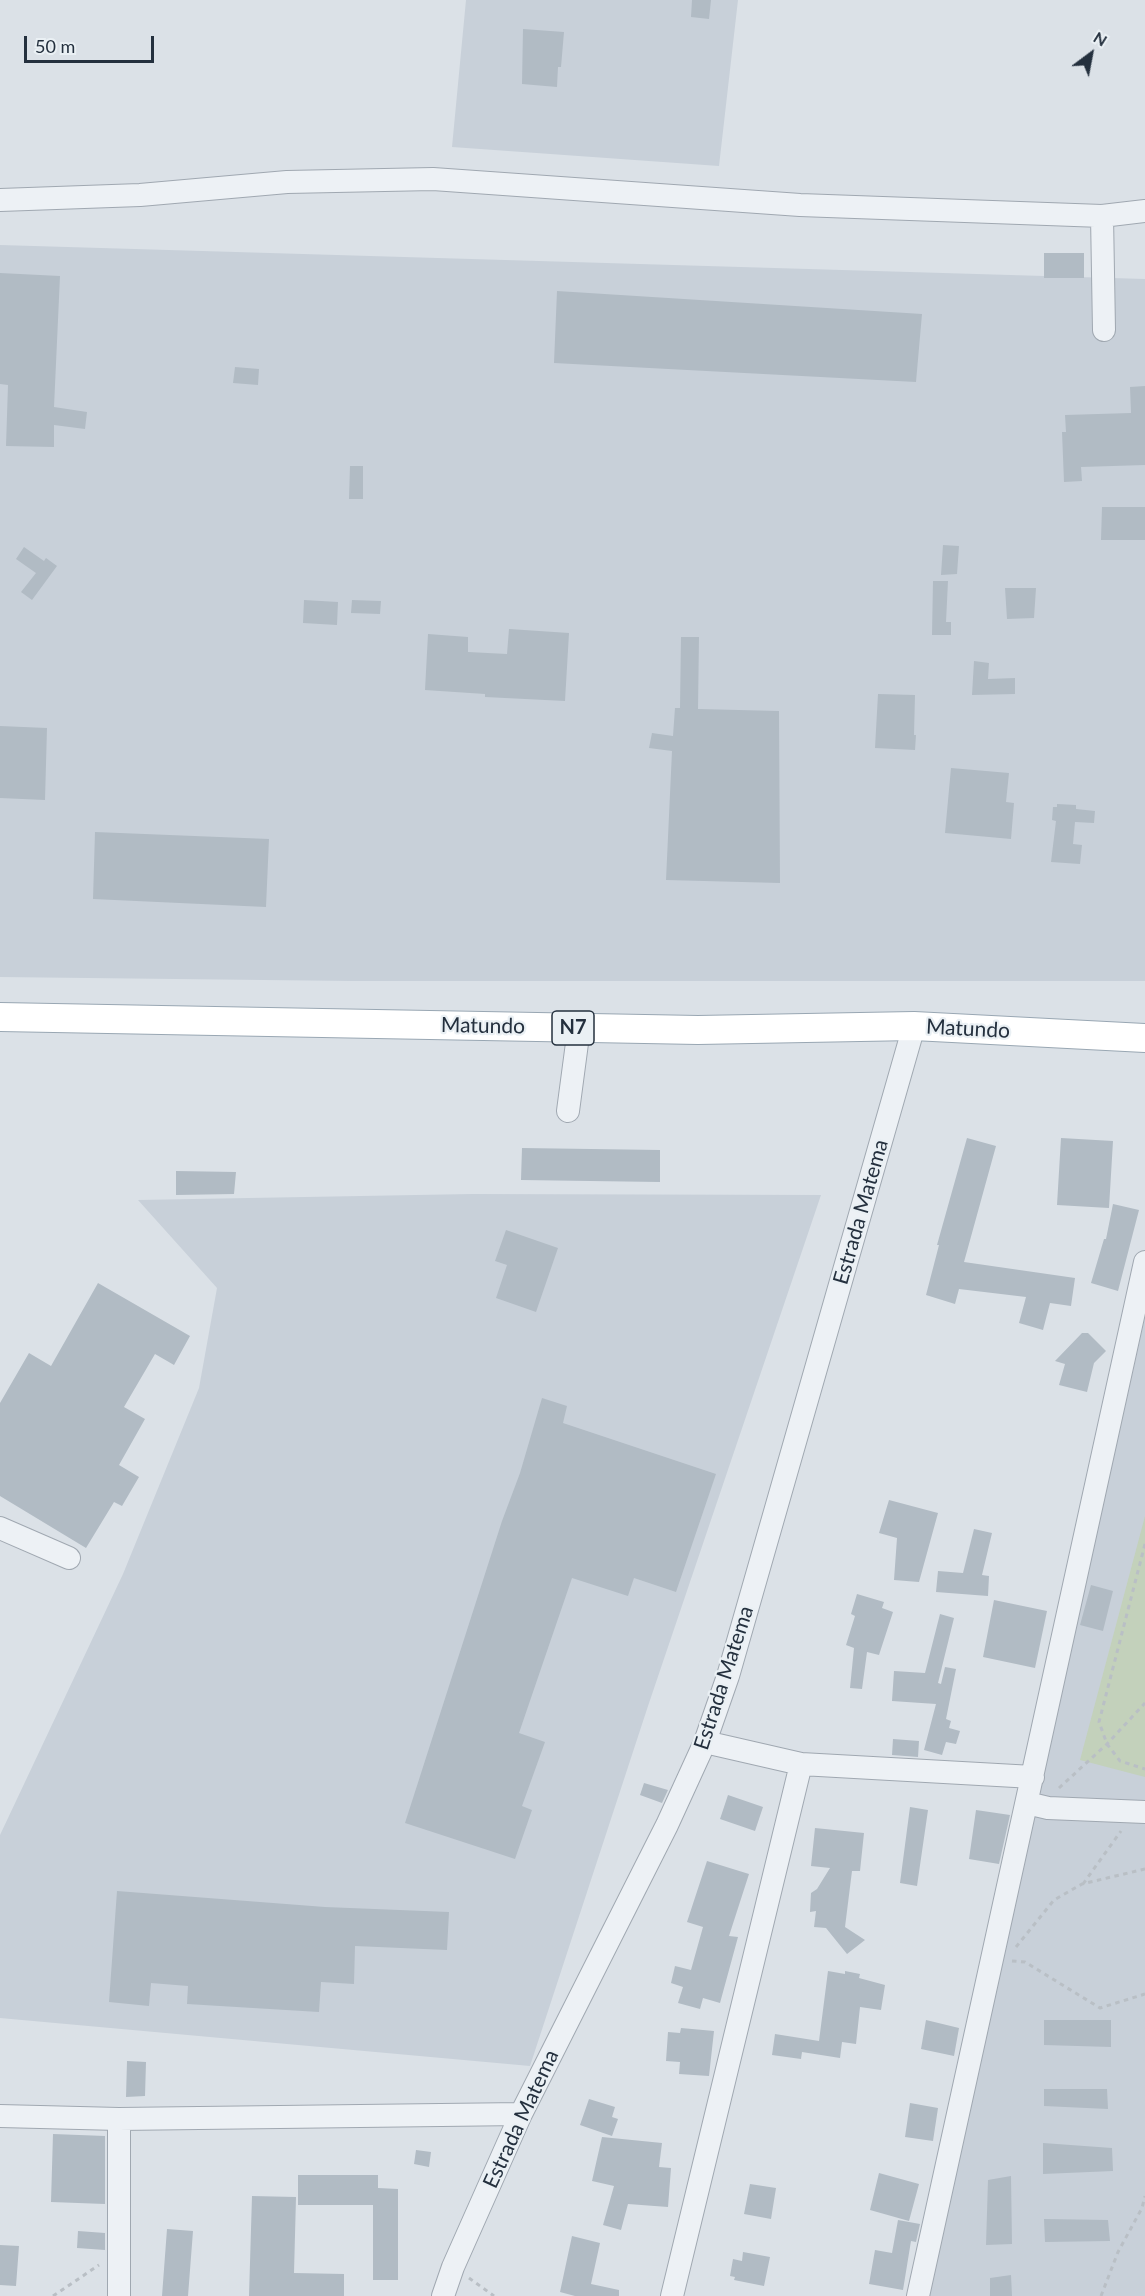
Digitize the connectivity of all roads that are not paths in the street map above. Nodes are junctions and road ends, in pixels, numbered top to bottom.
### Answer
1 (0, 200) edge
2 (1145, 211) edge
3 (1102, 216) junction
4 (1104, 330) dead end
5 (0, 1017) edge
6 (914, 1026) junction
7 (579, 1028) junction
8 (1145, 1038) edge
9 (568, 1111) dead end
10 (1145, 1262) edge
11 (0, 1528) edge
12 (69, 1558) dead end
13 (705, 1742) junction
14 (801, 1764) junction
15 (1033, 1777) junction
16 (1034, 1805) junction
17 (1140, 1812) edge
18 (521, 2114) junction
19 (0, 2116) edge
20 (119, 2119) junction
21 (119, 2296) edge
22 (443, 2296) edge
23 (672, 2296) edge
24 (918, 2296) edge

1 - 3 street
2 - 3 street
3 - 4 street
5 - 7 main road, Matundo / N7
6 - 7 main road, Matundo / N7
6 - 8 main road, Matundo / N7
6 - 13 street, Estrada Matema
7 - 9 street
10 - 15 street
11 - 12 street
13 - 14 street
13 - 18 street, Estrada Matema
14 - 15 street
14 - 23 street
15 - 16 street
16 - 17 street
16 - 24 street
18 - 20 street
18 - 22 street, Estrada Matema
19 - 20 street
20 - 21 street

